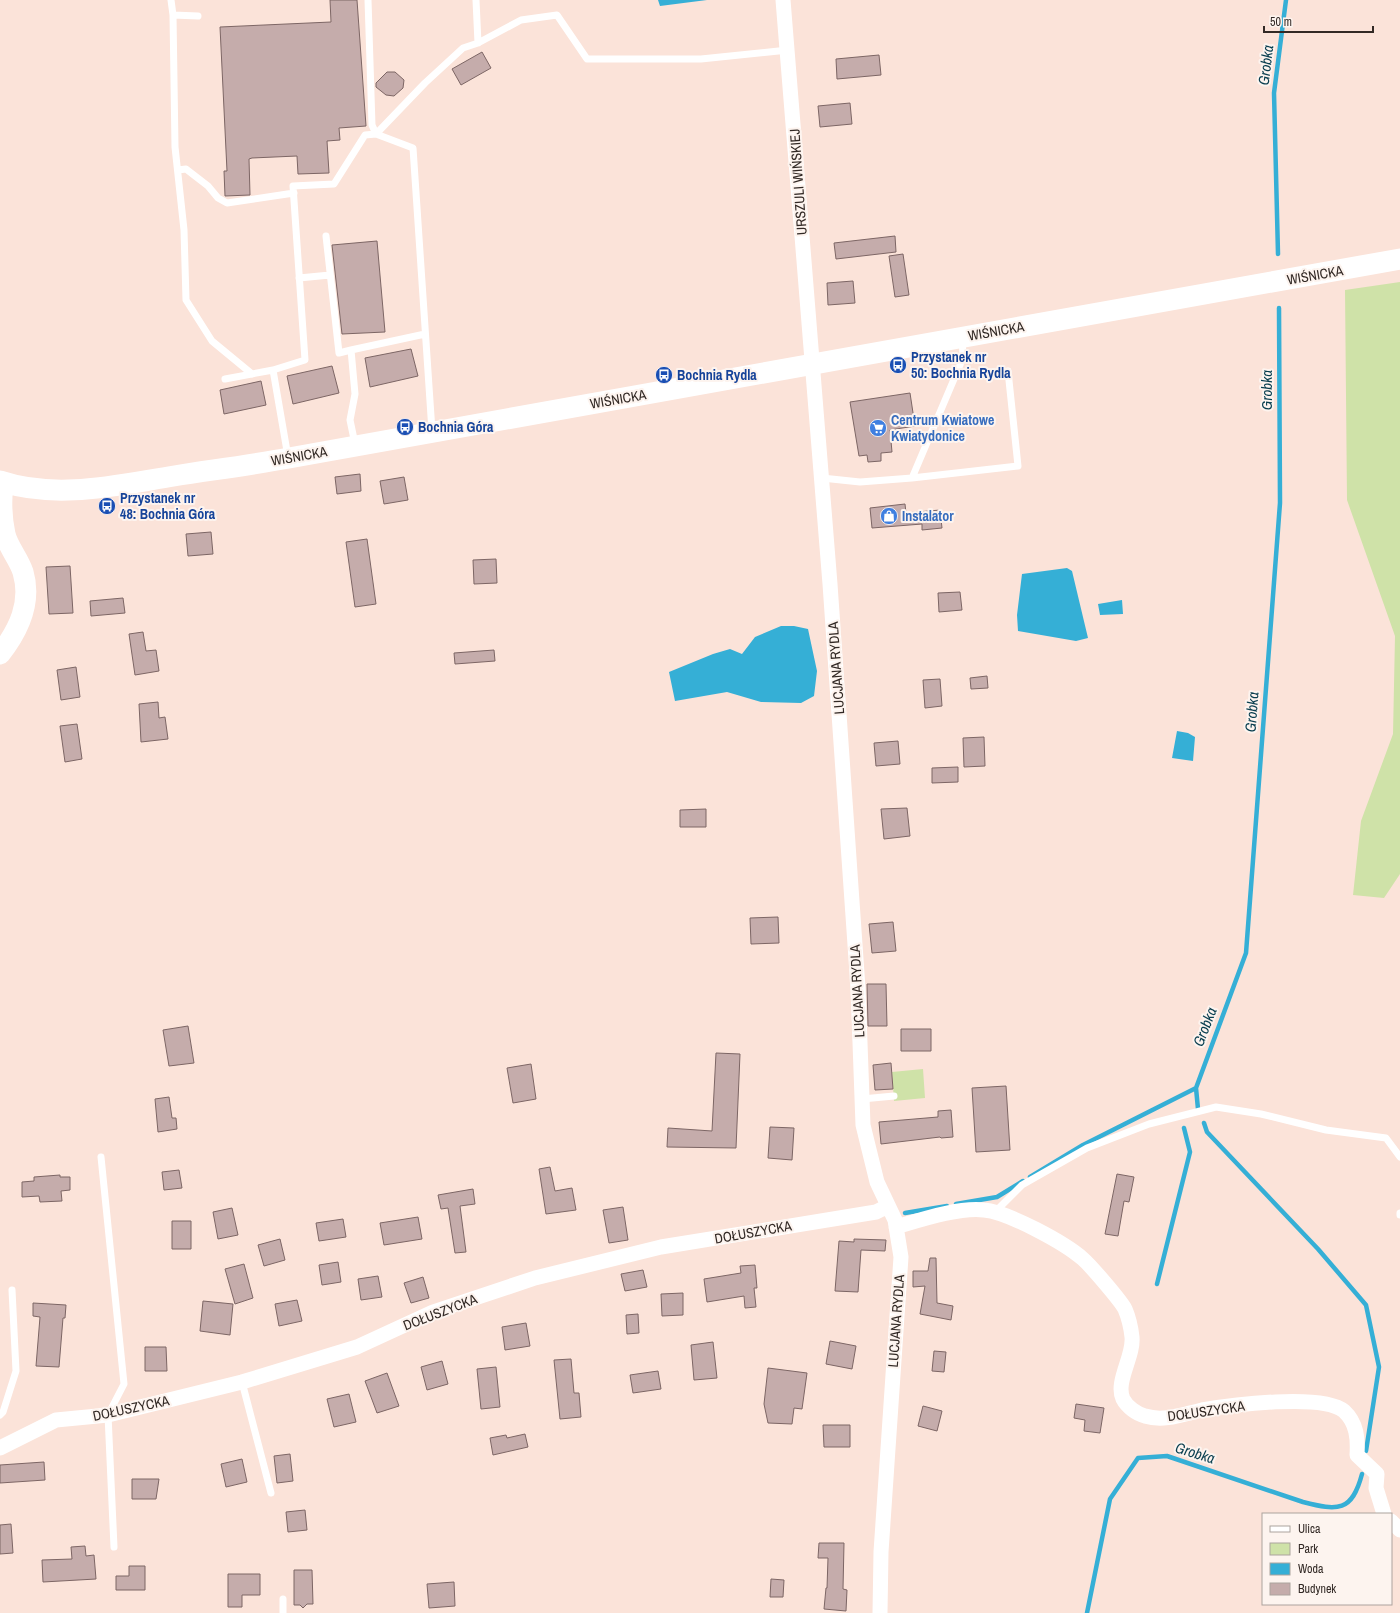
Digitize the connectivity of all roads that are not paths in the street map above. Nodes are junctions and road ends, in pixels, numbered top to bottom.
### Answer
1 (171, 0) edge
2 (368, 0) edge
3 (476, 0) edge
4 (783, 0) edge
5 (173, 14) junction
6 (198, 16) dead end
7 (478, 43) junction
8 (788, 50) junction
9 (376, 134) junction
10 (178, 170) junction
11 (294, 193) junction
12 (326, 236) dead end
13 (1400, 260) edge
14 (330, 275) junction
15 (299, 278) junction
16 (425, 334) junction
17 (962, 337) junction
18 (351, 350) junction
19 (812, 364) junction
20 (273, 370) junction
21 (1008, 371) dead end
22 (252, 374) junction
23 (225, 379) dead end
24 (432, 432) junction
25 (355, 446) junction
26 (288, 458) junction
27 (822, 478) junction
28 (912, 478) junction
29 (2, 482) edge
30 (0, 654) edge
31 (894, 1096) dead end
32 (862, 1099) junction
33 (101, 1157) dead end
34 (1400, 1157) edge
35 (888, 1206) junction
36 (995, 1212) junction
37 (896, 1228) junction
38 (12, 1290) dead end
39 (242, 1382) junction
40 (0, 1415) edge
41 (108, 1416) junction
42 (0, 1448) edge
43 (271, 1493) dead end
44 (1384, 1513) edge
45 (1392, 1522) edge
46 (1400, 1530) edge
47 (114, 1547) dead end
48 (283, 1599) dead end
49 (283, 1613) edge
50 (880, 1613) edge

1 - 5 lane
2 - 9 lane
3 - 7 lane
4 - 8 street, URSZULI WIŃSKIEJ
5 - 6 lane
5 - 10 lane
7 - 8 lane
7 - 9 lane
8 - 19 street, URSZULI WIŃSKIEJ
9 - 11 lane
9 - 16 lane
10 - 11 lane
10 - 22 lane
11 - 15 lane
12 - 14 lane
13 - 17 main road, WIŚNICKA
14 - 15 lane
14 - 18 lane
15 - 20 lane
16 - 18 lane
16 - 24 lane
17 - 19 main road, WIŚNICKA
17 - 28 lane
18 - 25 lane
19 - 24 main road, WIŚNICKA
19 - 27 street, LUCJANA RYDLA
20 - 22 lane
20 - 26 lane
21 - 28 lane
22 - 23 lane
24 - 25 main road, WIŚNICKA
25 - 26 main road, WIŚNICKA
26 - 29 main road, WIŚNICKA
27 - 28 lane
27 - 32 street, LUCJANA RYDLA
29 - 30 main road
31 - 32 lane
32 - 35 street, LUCJANA RYDLA
33 - 41 lane
34 - 36 lane
35 - 37 street, LUCJANA RYDLA
35 - 39 street, DOŁUSZYCKA
36 - 37 street, DOŁUSZYCKA
36 - 44 street, DOŁUSZYCKA
37 - 50 street, LUCJANA RYDLA
38 - 40 lane
39 - 41 street, DOŁUSZYCKA
39 - 43 lane
41 - 42 street, DOŁUSZYCKA
41 - 47 lane
45 - 46 street
48 - 49 lane

